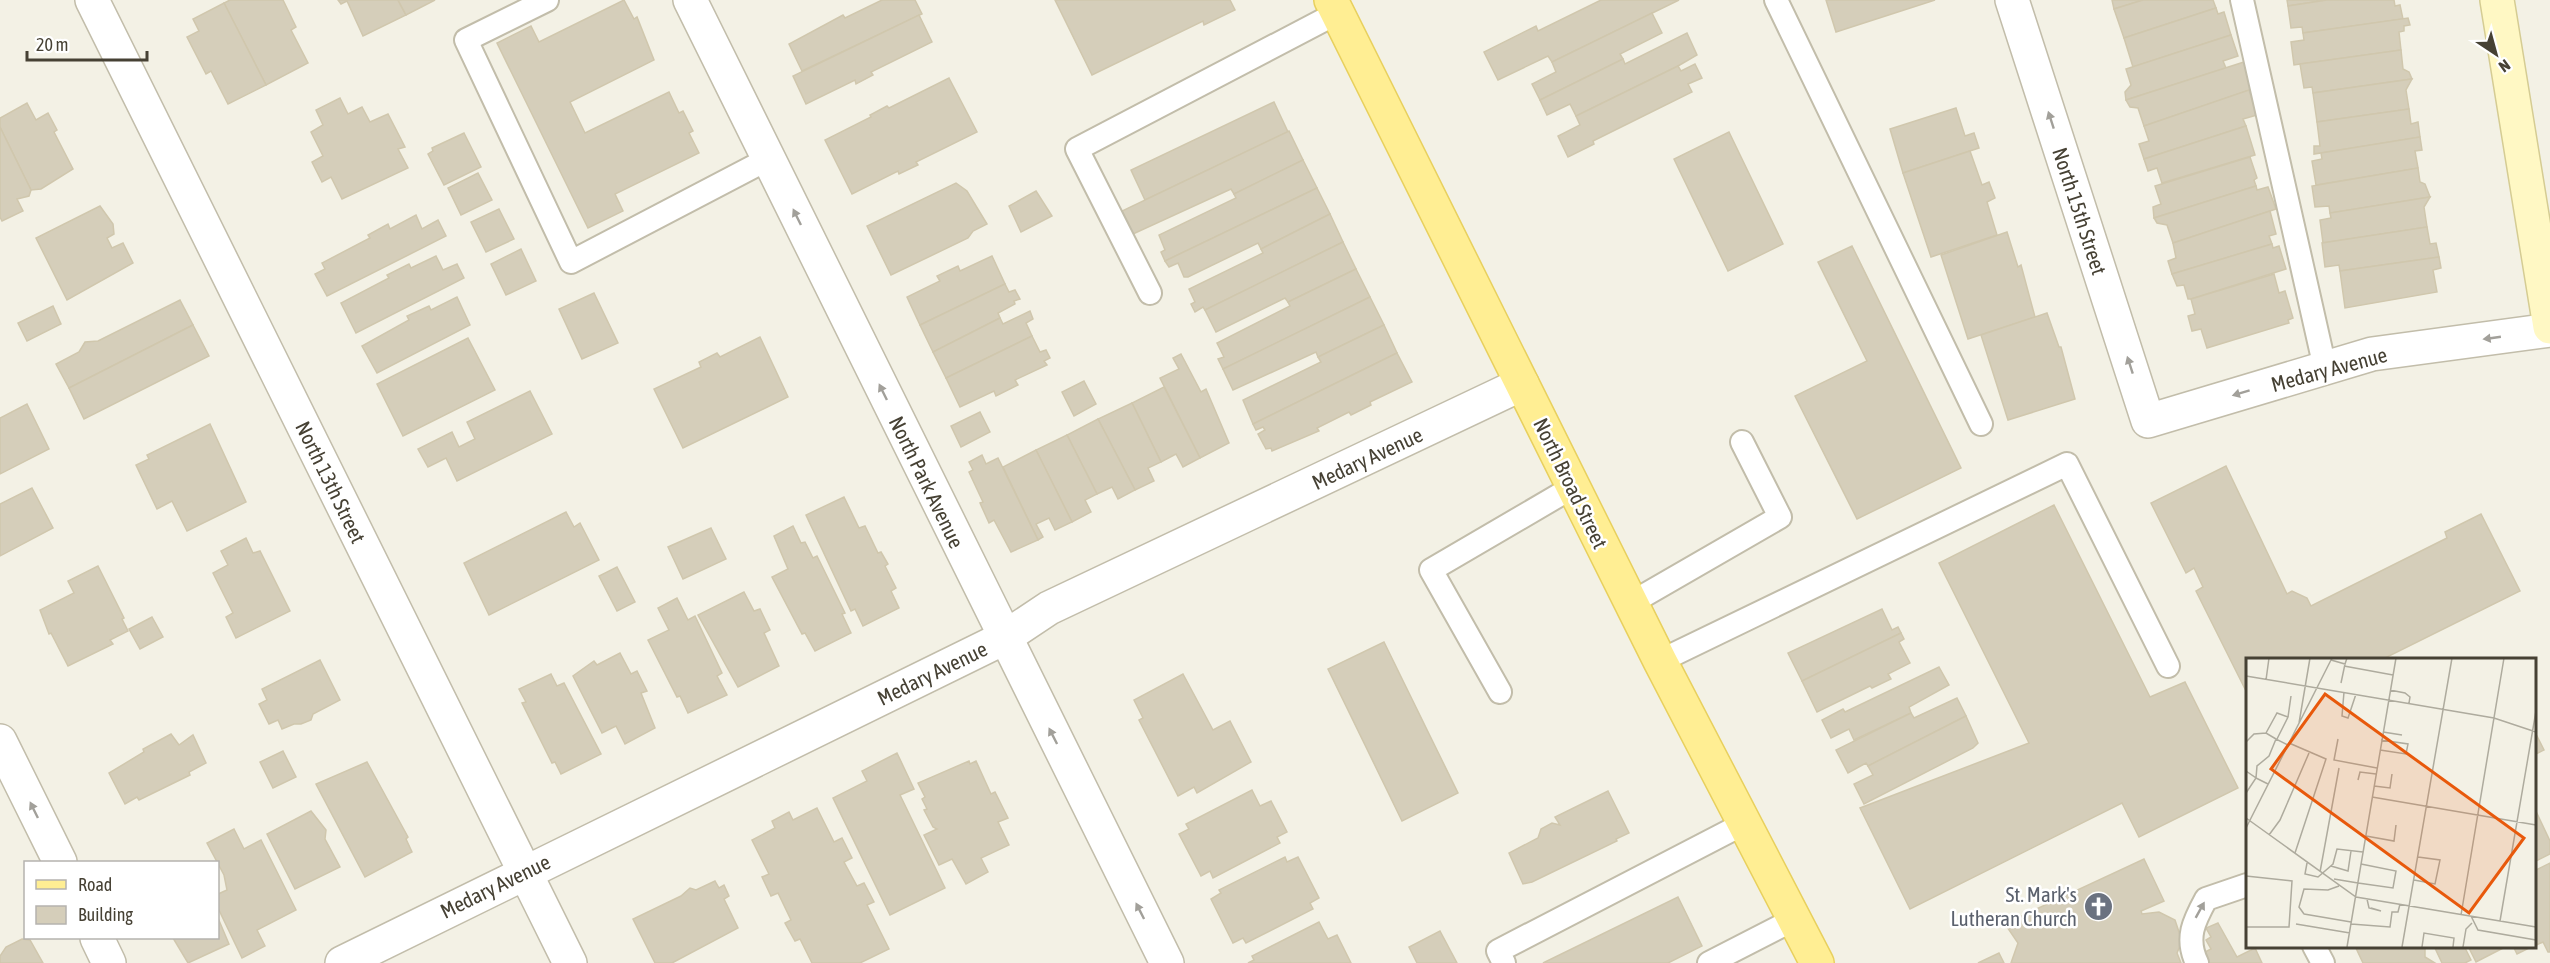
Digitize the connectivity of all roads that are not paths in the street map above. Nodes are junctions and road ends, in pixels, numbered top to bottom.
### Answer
1 (92, 0) edge
2 (547, 0) edge
3 (690, 0) edge
4 (1776, 0) edge
5 (2012, 0) edge
6 (2242, 0) edge
7 (2497, 0) edge
8 (1334, 6) edge
9 (768, 159) junction
10 (1150, 293) dead end
11 (2549, 317) edge
12 (2325, 368) junction
13 (1522, 384) junction
14 (2148, 421) joint
15 (1981, 424) dead end
16 (1742, 442) dead end
17 (1573, 487) junction
18 (1631, 603) junction
19 (1004, 638) junction
20 (1660, 661) junction
21 (2168, 666) dead end
22 (1500, 692) dead end
23 (0, 741) edge
24 (1745, 823) junction
25 (60, 861) edge
26 (525, 871) junction
27 (2246, 885) edge
28 (1796, 919) junction
29 (97, 939) edge
30 (2315, 948) edge
31 (109, 963) edge
32 (342, 963) edge
33 (570, 963) edge
34 (1167, 963) edge
35 (1504, 963) edge
36 (1709, 963) edge
37 (1817, 963) edge
38 (2197, 963) edge
39 (2323, 963) edge

1 - 26 street, North 13th Street
2 - 9 lane
3 - 9 street, North Park Avenue
4 - 15 lane
14 -> 5 street, North 15th Street
6 - 12 lane
7 - 11 street
8 - 10 lane
8 - 13 main road, North Broad Street
19 -> 9 street, North Park Avenue
11 -> 12 street, Medary Avenue
12 -> 14 street, Medary Avenue
13 - 17 main road, North Broad Street
13 - 19 street, Medary Avenue
16 - 18 lane
17 - 18 main road, North Broad Street
17 - 22 lane
18 - 20 main road, North Broad Street
19 - 26 street, Medary Avenue
34 -> 19 street, North Park Avenue
20 - 21 lane
20 - 24 main road, North Broad Street
25 -> 23 street
24 - 28 main road, North Broad Street
24 - 35 lane
26 - 32 street, Medary Avenue
26 - 33 street, North 13th Street
38 -> 27 lane
28 - 36 lane
28 - 37 main road, North Broad Street
29 - 31 street
30 - 39 lane

